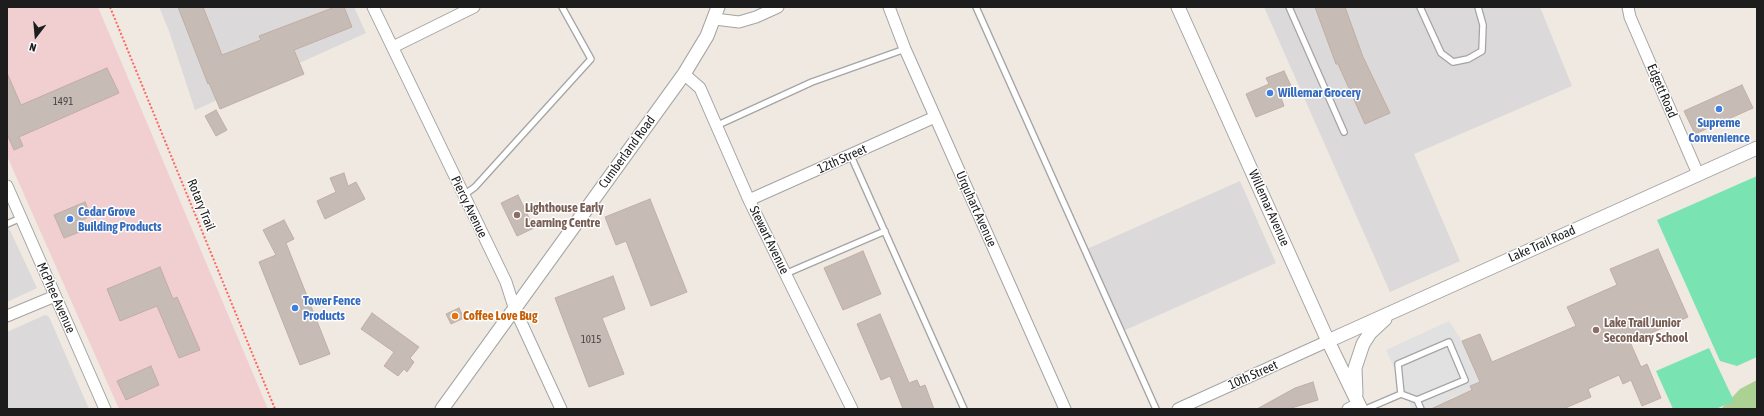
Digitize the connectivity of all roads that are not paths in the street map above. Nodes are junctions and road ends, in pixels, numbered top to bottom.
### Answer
1 (373, 7) edge
2 (474, 7) edge
3 (562, 7) edge
4 (778, 7) edge
5 (890, 7) edge
6 (976, 7) edge
7 (1178, 7) edge
8 (1289, 7) edge
9 (1420, 7) edge
10 (1478, 7) edge
11 (1628, 7) edge
12 (716, 13) edge
13 (393, 47) junction
14 (905, 49) junction
15 (684, 74) junction
16 (935, 117) junction
17 (718, 125) junction
18 (1344, 132) dead end
19 (1757, 148) edge
20 (851, 156) junction
21 (1698, 174) junction
22 (7, 186) edge
23 (464, 195) junction
24 (749, 200) junction
25 (21, 218) junction
26 (7, 224) edge
27 (885, 231) junction
28 (785, 274) junction
29 (55, 296) junction
30 (514, 307) junction
31 (1393, 311) junction
32 (7, 316) edge
33 (1328, 341) junction
34 (1401, 394) junction
35 (1417, 400) junction
36 (1358, 406) edge
37 (105, 409) edge
38 (442, 409) edge
39 (561, 409) edge
40 (852, 409) edge
41 (964, 409) edge
42 (1066, 409) edge
43 (1156, 409) edge
44 (1178, 409) edge
45 (1421, 409) edge

1 - 13 street, Piercy Avenue
2 - 13 street
3 - 23 lane
4 - 12 street
5 - 14 street, Urquhart Avenue
6 - 43 lane
7 - 33 street, Willemar Avenue
8 - 18 lane
9 - 10 lane
11 - 21 street, Edgett Road
12 - 15 street, Cumberland Road
13 - 23 street, Piercy Avenue
14 - 16 street, Urquhart Avenue
14 - 17 lane
15 - 17 street, Stewart Avenue
15 - 30 street, Cumberland Road
16 - 20 street, 12th Street
16 - 42 street, Urquhart Avenue
17 - 24 street, Stewart Avenue
19 - 21 street, Lake Trail Road
20 - 24 street, 12th Street
20 - 27 lane
21 - 31 street, Lake Trail Road
22 - 25 street, McPhee Avenue
23 - 30 street, Piercy Avenue
24 - 28 street, Stewart Avenue
25 - 26 lane
25 - 29 street, McPhee Avenue
27 - 28 lane
27 - 41 lane
28 - 40 street, Stewart Avenue
29 - 32 street
29 - 37 street, McPhee Avenue
30 - 38 street, Cumberland Road
30 - 39 street, Piercy Avenue
31 - 33 street, Lake Trail Road
31 - 36 street
33 - 36 street, Willemar Avenue
33 - 44 street, 10th Street
34 - 35 lane
34 - 35 lane
34 - 36 lane
35 - 45 lane

